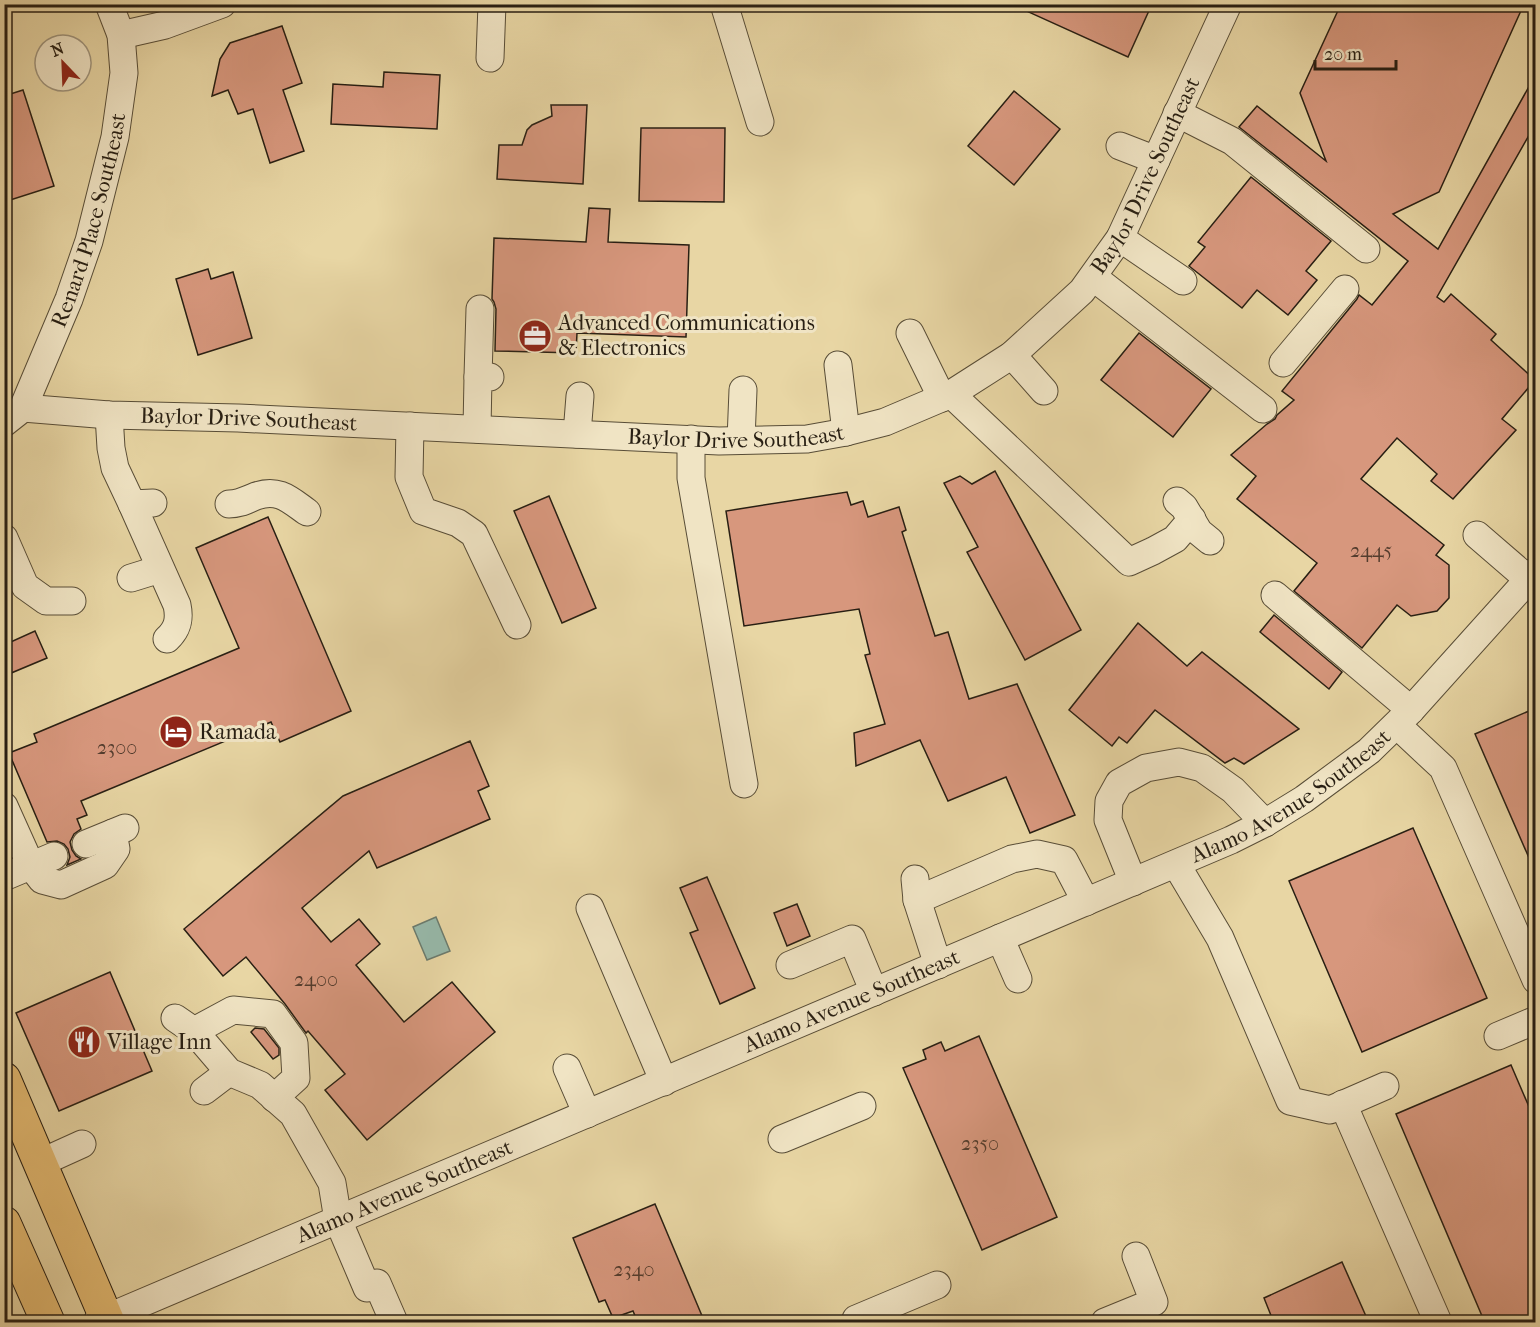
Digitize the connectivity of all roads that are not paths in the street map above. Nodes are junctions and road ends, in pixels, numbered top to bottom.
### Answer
1 (109, 4) edge
2 (222, 4) edge
3 (492, 4) edge
4 (724, 4) edge
5 (1228, 4) edge
6 (121, 35) junction
7 (490, 58) dead end
8 (1178, 113) junction
9 (760, 122) dead end
10 (1120, 146) dead end
11 (1156, 160) junction
12 (1120, 238) junction
13 (1366, 249) dead end
14 (1093, 277) junction
15 (1183, 281) dead end
16 (1345, 289) dead end
17 (480, 309) dead end
18 (910, 333) dead end
19 (1012, 355) junction
20 (1283, 363) dead end
21 (838, 365) dead end
22 (743, 390) dead end
23 (1044, 391) dead end
24 (580, 396) dead end
25 (946, 396) junction
26 (1263, 409) dead end
27 (14, 415) edge
28 (110, 415) junction
29 (410, 426) junction
30 (477, 429) junction
31 (846, 432) junction
32 (577, 434) junction
33 (691, 440) junction
34 (741, 440) junction
35 (229, 504) dead end
36 (308, 512) dead end
37 (1477, 535) dead end
38 (4, 538) edge
39 (1210, 541) dead end
40 (160, 569) junction
41 (1532, 575) edge
42 (131, 578) dead end
43 (1275, 595) dead end
44 (72, 601) dead end
45 (517, 625) dead end
46 (167, 639) dead end
47 (1404, 718) junction
48 (744, 784) dead end
49 (4, 806) edge
50 (1266, 823) junction
51 (86, 844) dead end
52 (43, 861) junction
53 (1176, 864) junction
54 (4, 877) edge
55 (1133, 882) junction
56 (1086, 902) junction
57 (590, 908) dead end
58 (1000, 938) junction
59 (790, 965) dead end
60 (938, 965) junction
61 (1018, 979) dead end
62 (1536, 980) edge
63 (874, 992) junction
64 (1536, 1020) edge
65 (1498, 1036) dead end
66 (567, 1068) dead end
67 (229, 1072) junction
68 (4, 1079) edge
69 (663, 1082) junction
70 (1385, 1086) dead end
71 (204, 1091) dead end
72 (274, 1098) junction
73 (1343, 1104) junction
74 (862, 1106) dead end
75 (587, 1114) junction
76 (782, 1140) dead end
77 (82, 1144) dead end
78 (40, 1163) junction
79 (338, 1220) junction
80 (4, 1223) edge
81 (1136, 1256) dead end
82 (937, 1286) dead end
83 (856, 1319) dead end
84 (104, 1321) edge
85 (48, 1323) edge
86 (394, 1323) edge
87 (1105, 1323) edge
88 (1438, 1323) edge

1 - 6 street, Renard Place Southeast
2 - 6 street
3 - 7 street
4 - 9 street
5 - 8 street, Baylor Drive Southeast
6 - 27 street, Renard Place Southeast
8 - 11 street, Baylor Drive Southeast
8 - 13 street
10 - 11 street
11 - 12 street, Baylor Drive Southeast
12 - 14 street, Baylor Drive Southeast
12 - 15 street
14 - 19 street, Baylor Drive Southeast
14 - 26 street
16 - 20 street
17 - 30 street
18 - 25 street
19 - 23 street
19 - 25 street, Baylor Drive Southeast
21 - 31 street
22 - 34 street
24 - 32 street
25 - 31 street, Baylor Drive Southeast
25 - 39 street
27 - 28 street, Baylor Drive Southeast
28 - 29 street, Baylor Drive Southeast
28 - 40 street
29 - 30 street, Baylor Drive Southeast
29 - 45 street
30 - 32 street, Baylor Drive Southeast
31 - 34 street, Baylor Drive Southeast
32 - 33 street, Baylor Drive Southeast
33 - 34 street, Baylor Drive Southeast
33 - 48 street
35 - 36 street
37 - 41 street
38 - 44 street
40 - 42 street
40 - 46 street
41 - 47 street, Alamo Avenue Southeast
43 - 47 street
47 - 50 street, Alamo Avenue Southeast
47 - 62 street
49 - 52 street
50 - 53 street, Alamo Avenue Southeast
50 - 55 street
51 - 52 street
52 - 54 street
53 - 55 street, Alamo Avenue Southeast
53 - 73 street
55 - 56 street, Alamo Avenue Southeast
56 - 58 street, Alamo Avenue Southeast
56 - 60 street
57 - 69 street
58 - 60 street, Alamo Avenue Southeast
58 - 61 street
59 - 63 street
60 - 63 street, Alamo Avenue Southeast
63 - 69 street, Alamo Avenue Southeast
64 - 65 street
66 - 75 street
67 - 71 street
67 - 72 street
67 - 72 street
68 - 78 main road
69 - 75 street, Alamo Avenue Southeast
70 - 73 street
72 - 79 street
73 - 88 street
74 - 76 street
75 - 79 street, Alamo Avenue Southeast
77 - 78 street
78 - 84 main road
79 - 84 street, Alamo Avenue Southeast
79 - 86 street
80 - 85 main road
81 - 87 street
82 - 83 street

